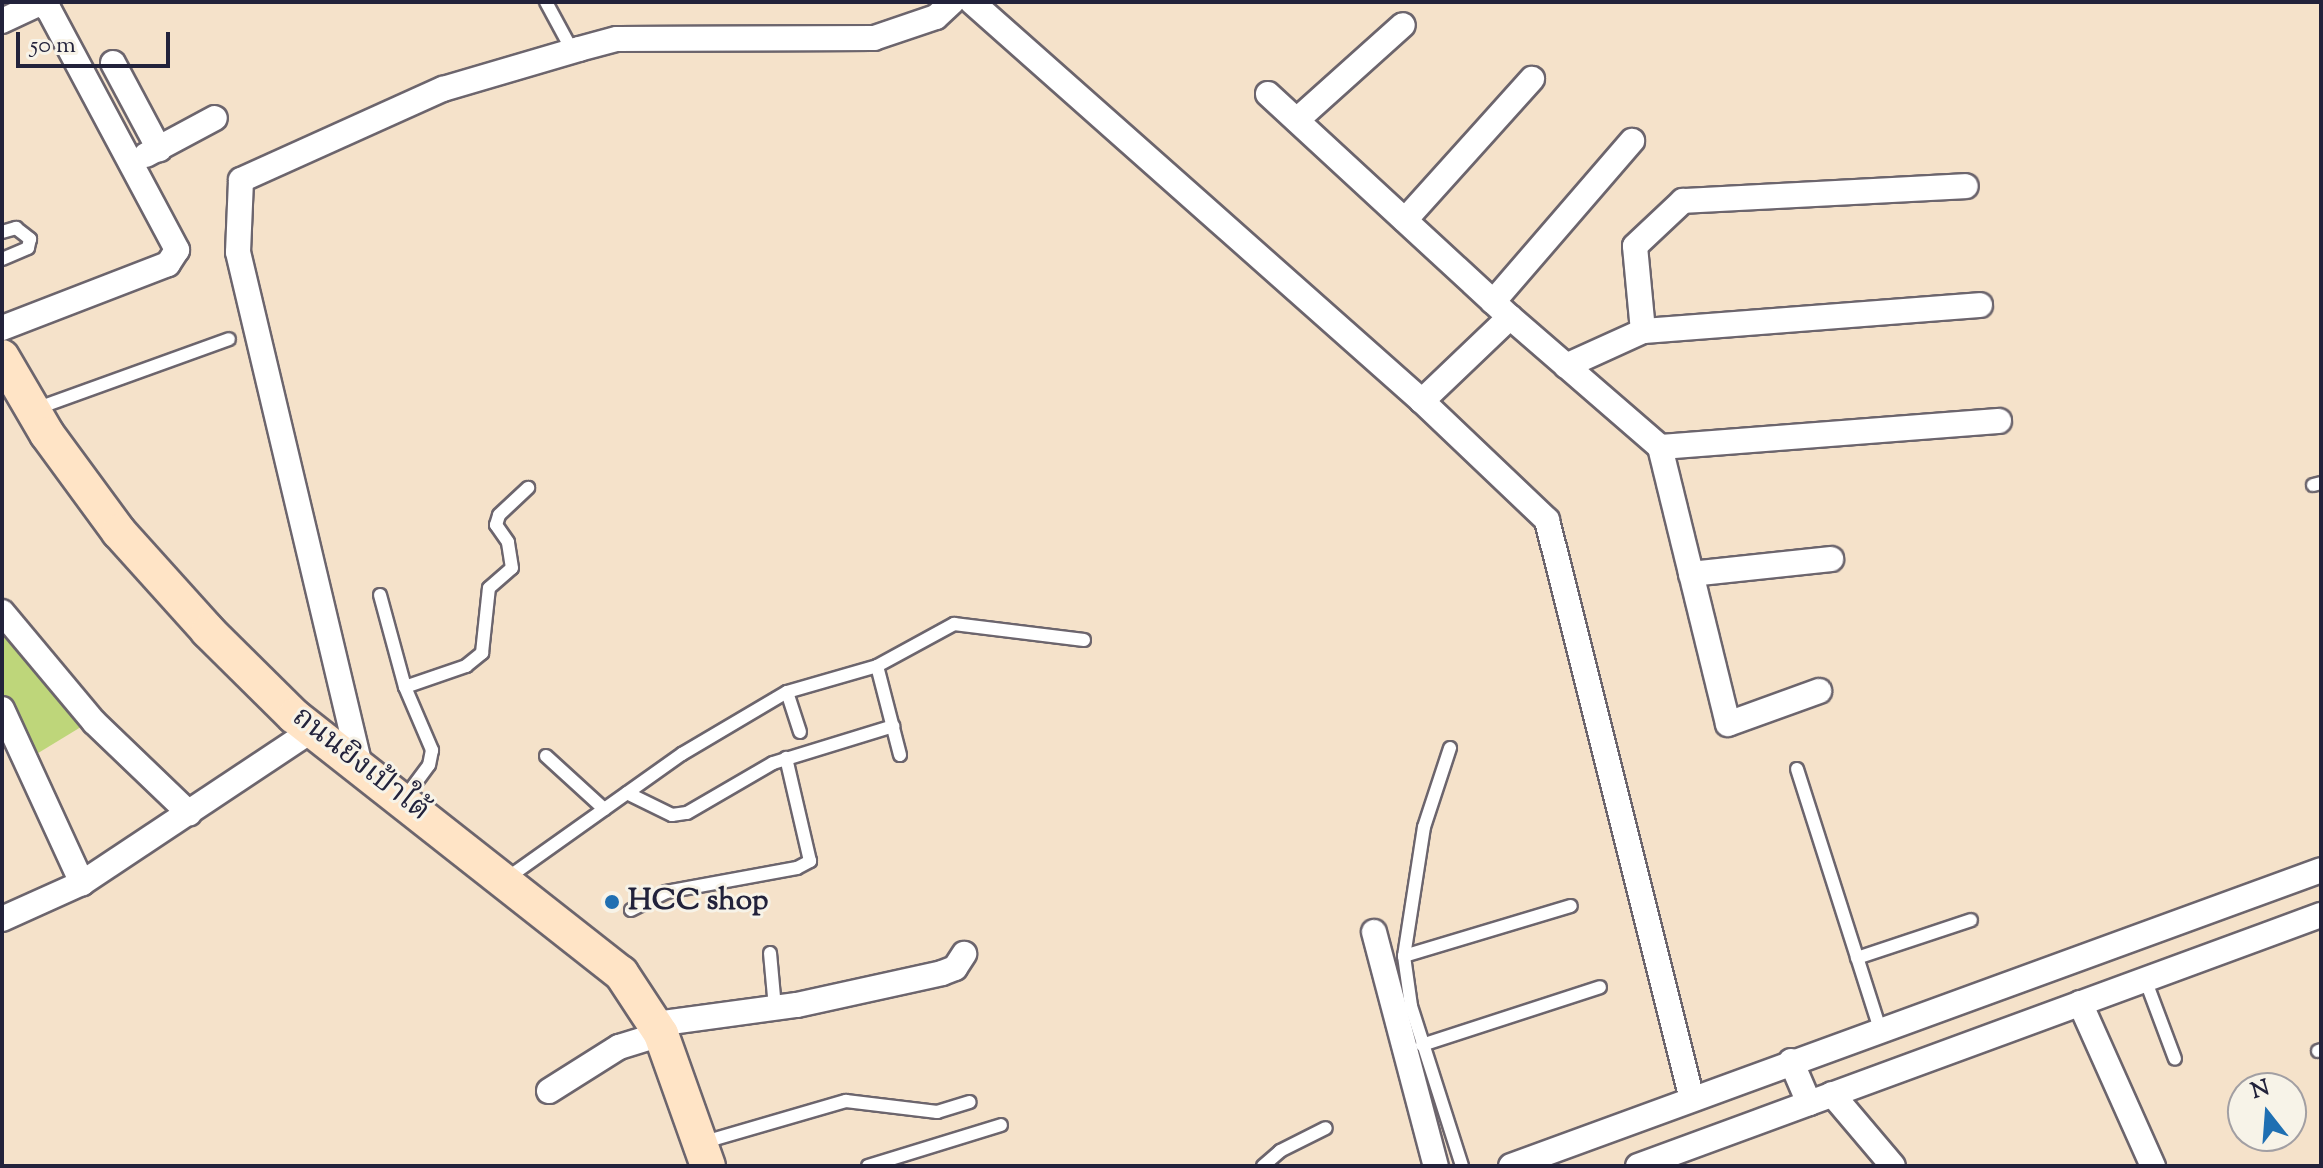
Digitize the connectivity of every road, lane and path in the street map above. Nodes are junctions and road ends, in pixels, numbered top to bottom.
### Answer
1 (546, 2) edge
2 (952, 2) edge
3 (972, 2) edge
4 (2, 21) edge
5 (1403, 25) dead end
6 (573, 52) junction
7 (113, 63) dead end
8 (1532, 79) dead end
9 (1268, 94) dead end
10 (215, 118) dead end
11 (1297, 120) junction
12 (1632, 141) dead end
13 (159, 149) junction
14 (133, 162) junction
15 (1966, 186) dead end
16 (1405, 220) junction
17 (2, 232) edge
18 (2, 259) edge
19 (1980, 305) dead end
20 (1502, 309) junction
21 (2, 328) edge
22 (1643, 331) junction
23 (229, 339) dead end
24 (2, 357) edge
25 (1566, 366) junction
26 (1422, 401) junction
27 (32, 410) junction
28 (1999, 421) dead end
29 (1660, 447) junction
30 (528, 488) dead end
31 (1831, 559) dead end
32 (1691, 574) junction
33 (380, 595) dead end
34 (2, 612) edge
35 (1084, 640) dead end
36 (877, 666) junction
37 (405, 687) junction
38 (1819, 691) dead end
39 (787, 692) junction
40 (2, 709) edge
41 (893, 726) junction
42 (312, 730) junction
43 (800, 732) dead end
44 (1450, 748) dead end
45 (900, 755) dead end
46 (546, 756) dead end
47 (786, 758) junction
48 (1797, 769) dead end
49 (361, 770) junction
50 (627, 793) junction
51 (403, 800) junction
52 (604, 809) junction
53 (189, 813) junction
54 (2321, 870) edge
55 (506, 879) junction
56 (82, 883) junction
57 (2305, 901) edge
58 (1571, 906) dead end
59 (631, 910) dead end
60 (2, 919) edge
61 (1971, 920) dead end
62 (1374, 932) dead end
63 (770, 953) dead end
64 (964, 954) dead end
65 (1404, 956) junction
66 (1857, 958) junction
67 (2145, 979) junction
68 (1600, 987) dead end
69 (2080, 1003) junction
70 (775, 1008) junction
71 (658, 1029) junction
72 (1880, 1029) junction
73 (1422, 1045) junction
74 (2175, 1059) dead end
75 (1793, 1065) junction
76 (549, 1091) dead end
77 (1832, 1094) junction
78 (1806, 1098) junction
79 (1692, 1099) junction
80 (969, 1102) dead end
81 (1001, 1125) dead end
82 (1326, 1128) dead end
83 (705, 1155) edge
84 (868, 1166) edge
85 (1263, 1166) edge
86 (1436, 1166) edge
87 (1462, 1166) edge
88 (1511, 1166) edge
89 (1638, 1166) edge
90 (1893, 1166) edge
91 (2153, 1166) edge

1 - 6 lane
2 - 6 street
3 - 26 street
4 - 14 street
5 - 11 street
6 - 49 street
7 - 13 street
8 - 16 street
9 - 11 street
10 - 13 street
11 - 16 street
12 - 20 street
13 - 14 street
14 - 21 street
15 - 22 street
16 - 20 street
17 - 18 lane
19 - 22 street
20 - 25 street
20 - 26 street
22 - 25 street
23 - 27 lane
24 - 27 main road, ถนนยิงเป้าใต้
25 - 29 street
26 - 79 street
27 - 42 main road, ถนนยิงเป้าใต้
28 - 29 street
29 - 32 street
30 - 37 lane
31 - 32 street
32 - 38 street
33 - 37 lane
34 - 53 street
35 - 36 lane
36 - 39 lane
36 - 41 lane
37 - 51 lane
39 - 43 lane
39 - 50 lane
40 - 56 street
41 - 45 lane
41 - 47 lane
42 - 49 main road, ถนนยิงเป้าใต้
42 - 53 street
44 - 65 lane
46 - 52 lane
47 - 50 lane
47 - 59 lane
48 - 66 lane
49 - 51 main road, ถนนยิงเป้าใต้
50 - 52 lane
51 - 55 main road, ถนนยิงเป้าใต้
52 - 55 lane
53 - 56 street
54 - 57 street
55 - 71 main road, ถนนยิงเป้าใต้
56 - 60 street
57 - 67 street
57 - 72 street
58 - 65 lane
61 - 66 lane
62 - 86 street
63 - 70 lane
64 - 70 street
65 - 73 lane
66 - 72 lane
67 - 69 street
67 - 74 lane
68 - 73 lane
69 - 77 street
69 - 91 street
70 - 71 street
71 - 76 street
71 - 83 main road, ถนนยิงเป้าใต้
72 - 75 street
73 - 87 lane
75 - 78 street
75 - 79 street
77 - 78 street
77 - 90 street
78 - 89 street
79 - 88 street
80 - 83 lane
81 - 84 lane
82 - 85 lane

